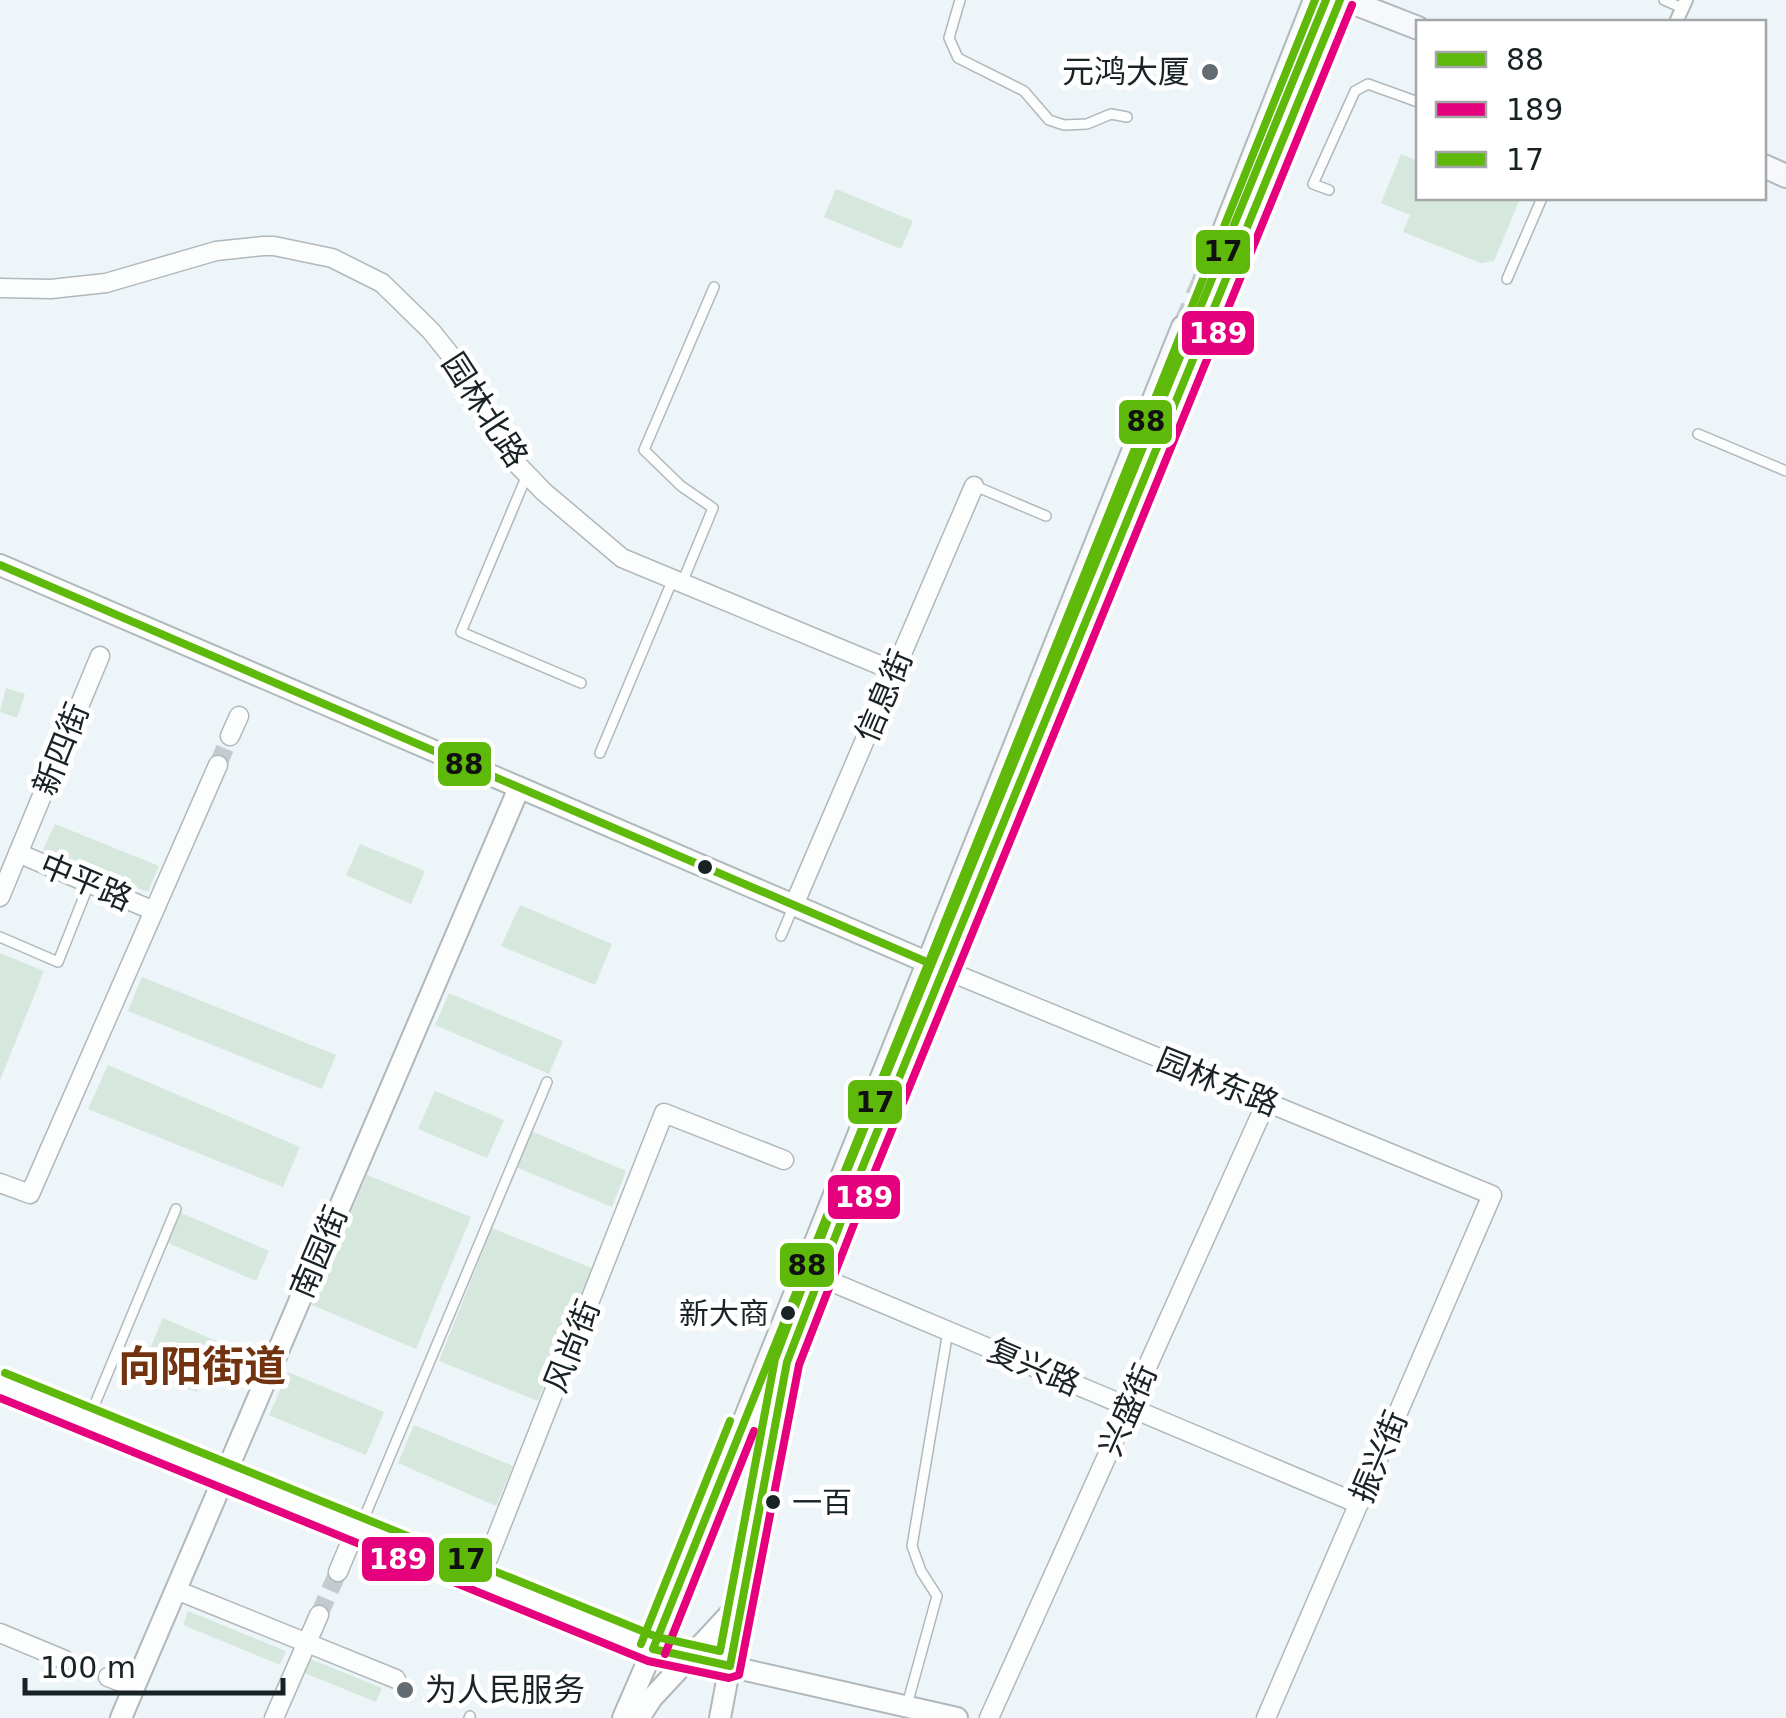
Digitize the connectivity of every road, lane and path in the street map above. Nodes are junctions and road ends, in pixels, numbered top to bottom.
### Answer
1 (960, 0) edge
2 (1315, 0) edge
3 (1343, 0) edge
4 (1664, 0) edge
5 (1684, 4) edge
6 (1416, 27) edge
7 (1416, 101) edge
8 (1126, 117) dead end
9 (1329, 190) dead end
10 (1541, 200) edge
11 (1507, 279) dead end
12 (714, 287) dead end
13 (0, 288) edge
14 (1193, 330) tunnel mouth
15 (1698, 434) dead end
16 (1786, 471) edge
17 (527, 475) junction
18 (974, 486) joint
19 (1046, 516) dead end
20 (0, 564) edge
21 (677, 581) junction
22 (100, 656) dead end
23 (894, 671) junction
24 (582, 684) dead end
25 (239, 716) dead end
26 (230, 736) tunnel mouth
27 (600, 753) dead end
28 (218, 765) tunnel mouth
29 (519, 788) junction
30 (18, 853) junction
31 (89, 884) junction
32 (0, 897) edge
33 (794, 906) junction
34 (154, 911) junction
35 (780, 936) dead end
36 (0, 937) edge
37 (936, 966) junction
38 (546, 1082) dead end
39 (1266, 1102) junction
40 (784, 1160) dead end
41 (0, 1183) edge
42 (1492, 1196) joint
43 (176, 1209) dead end
44 (820, 1277) junction
45 (948, 1331) junction
46 (787, 1362) joint
47 (0, 1386) edge
48 (1129, 1407) junction
49 (88, 1421) junction
50 (223, 1476) junction
51 (1359, 1504) junction
52 (358, 1530) junction
53 (338, 1572) tunnel mouth
54 (480, 1579) junction
55 (186, 1594) dead end
56 (742, 1601) junction
57 (319, 1615) tunnel mouth
58 (0, 1632) edge
59 (306, 1644) junction
60 (653, 1649) junction
61 (690, 1658) junction
62 (65, 1660) dead end
63 (730, 1666) junction
64 (108, 1677) dead end
65 (396, 1679) dead end
66 (134, 1687) junction
67 (907, 1706) junction
68 (652, 1708) edge
69 (281, 1716) edge
70 (121, 1718) edge
71 (623, 1718) edge
72 (639, 1718) edge
73 (720, 1718) edge
74 (957, 1718) edge
75 (989, 1718) edge
76 (1266, 1718) edge

1 - 8 lane
2 - 3 main road
3 - 6 main road
4 - 5 lane
7 - 9 lane
10 - 11 lane
12 - 21 lane
13 - 17 street, 园林北路
14 - 37 main road
15 - 16 lane
17 - 21 street, 园林北路
17 - 24 lane
18 - 19 lane
18 - 23 street, 信息街
20 - 29 street
21 - 23 street, 园林北路
21 - 27 lane
22 - 30 street, 新四街
23 - 33 street, 信息街
25 - 26 street
28 - 34 street
29 - 33 street
29 - 50 street, 南园街
30 - 31 street, 中平路
30 - 32 street, 新四街
31 - 34 street, 中平路
31 - 36 lane
33 - 35 lane
33 - 37 street
34 - 41 street
37 - 39 street, 园林东路
37 - 44 main road
37 - 60 main road
38 - 52 lane
39 - 42 street, 园林东路
39 - 48 street, 兴盛街
40 - 54 street, 风尚街
42 - 51 street, 振兴街
43 - 49 lane
44 - 45 street, 复兴路
44 - 46 main road
45 - 48 street, 复兴路
45 - 67 lane
46 - 56 street
47 - 49 street
48 - 51 street, 复兴路
48 - 75 street, 兴盛街
49 - 50 street
50 - 52 street
50 - 66 street, 南园街
51 - 76 street, 振兴街
52 - 53 street
52 - 54 street
54 - 60 street
55 - 59 street
56 - 61 street
56 - 63 street
57 - 59 street
58 - 62 street
59 - 65 street
59 - 69 street
60 - 61 street
60 - 68 street
60 - 71 street
61 - 63 street
61 - 68 street
63 - 67 street
63 - 73 street
64 - 66 street
66 - 70 street, 南园街
67 - 74 street
68 - 72 street

